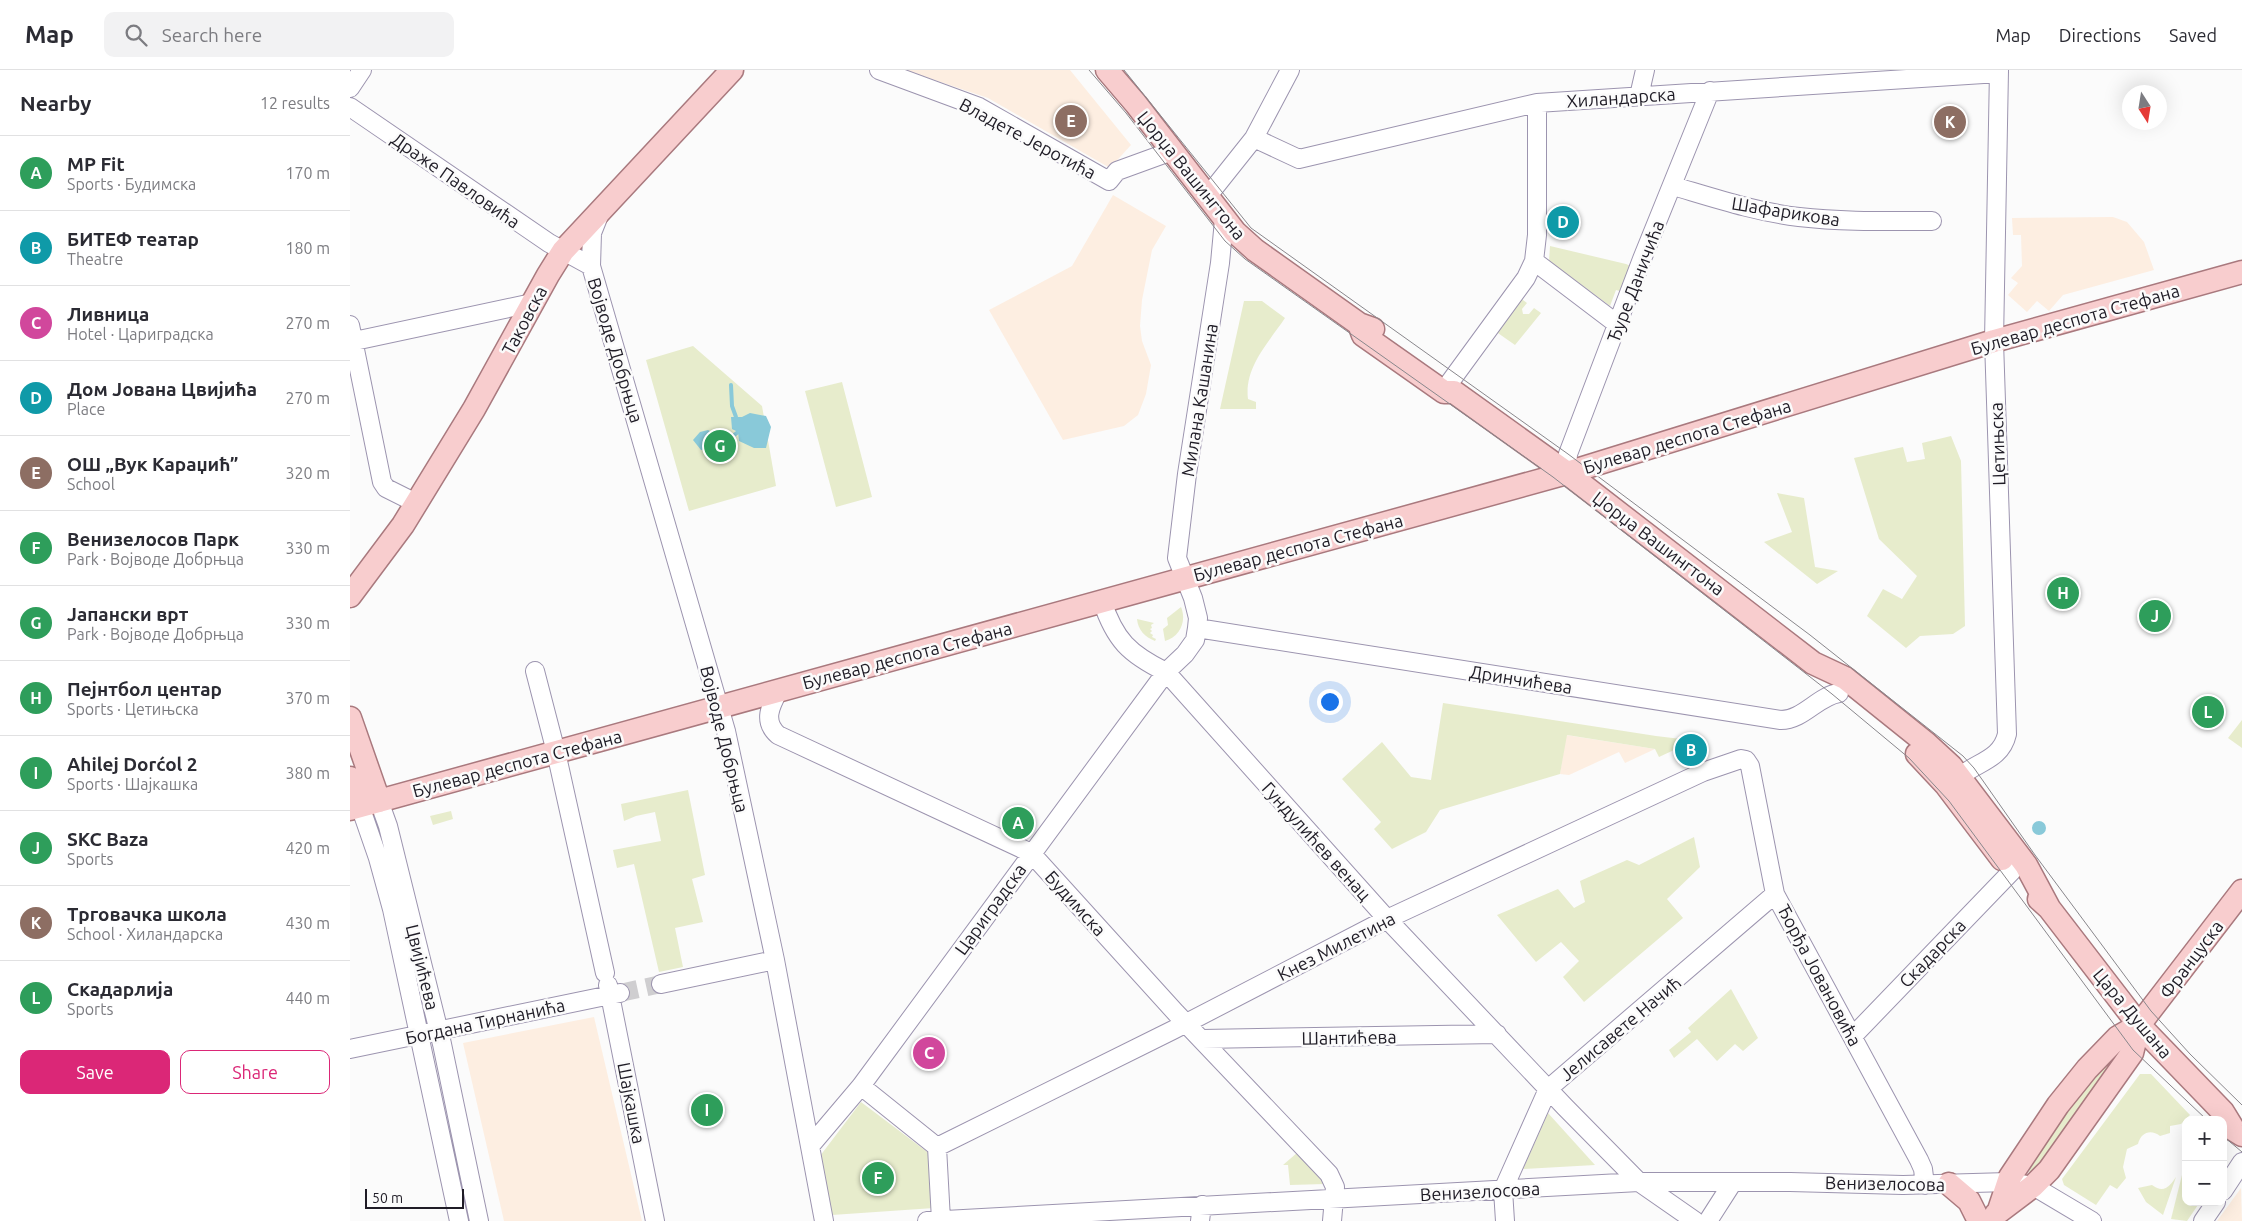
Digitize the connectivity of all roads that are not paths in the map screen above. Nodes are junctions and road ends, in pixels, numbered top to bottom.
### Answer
1 (362, 70) edge
2 (732, 70) edge
3 (879, 70) edge
4 (1106, 70) edge
5 (1290, 70) edge
6 (1645, 70) edge
7 (1999, 72) edge
8 (350, 88) edge
9 (1710, 91) junction
10 (1639, 96) junction
11 (1537, 103) junction
12 (350, 107) edge
13 (1254, 138) junction
14 (1172, 151) junction
15 (1673, 186) junction
16 (1207, 197) junction
17 (601, 211) junction
18 (1224, 220) junction
19 (1932, 221) dead end
20 (563, 251) junction
21 (1534, 261) junction
22 (591, 266) junction
23 (2242, 272) edge
24 (532, 303) junction
25 (1617, 324) junction
26 (351, 336) edge
27 (1994, 342) junction
28 (1452, 387) junction
29 (1568, 473) junction
30 (416, 502) junction
31 (1185, 578) junction
32 (350, 596) edge
33 (1102, 601) junction
34 (1197, 628) junction
35 (1814, 663) junction
36 (535, 671) dead end
37 (1166, 672) junction
38 (779, 690) junction
39 (1839, 693) junction
40 (1871, 699) junction
41 (719, 707) junction
42 (350, 718) edge
43 (556, 752) junction
44 (1741, 758) joint
45 (350, 778) edge
46 (1956, 784) junction
47 (363, 805) edge
48 (1031, 853) junction
49 (2019, 868) junction
50 (2242, 891) edge
51 (1775, 894) junction
52 (1387, 919) junction
53 (775, 960) junction
54 (661, 984) tunnel mouth
55 (611, 986) junction
56 (1186, 1023) junction
57 (2139, 1025) junction
58 (438, 1030) junction
59 (419, 1034) junction
60 (1497, 1034) junction
61 (1853, 1036) junction
62 (1202, 1039) junction
63 (350, 1049) edge
64 (861, 1086) junction
65 (1548, 1089) junction
66 (2232, 1117) edge
67 (2242, 1136) edge
68 (811, 1145) junction
69 (937, 1147) junction
70 (2242, 1162) edge
71 (1639, 1182) junction
72 (1734, 1182) junction
73 (2008, 1182) junction
74 (1949, 1184) junction
75 (1925, 1185) junction
76 (2227, 1185) edge
77 (2033, 1186) junction
78 (1503, 1190) junction
79 (1334, 1198) junction
80 (2213, 1206) edge
81 (1201, 1213) edge
82 (1995, 1216) edge
83 (459, 1221) edge
84 (479, 1221) edge
85 (655, 1221) edge
86 (824, 1221) edge
87 (934, 1221) edge
88 (1332, 1221) edge
89 (1505, 1221) edge
90 (1695, 1221) edge
91 (1708, 1221) edge
92 (1979, 1221) edge
93 (2092, 1221) edge
94 (2203, 1221) edge

1 - 8 street
2 - 17 main road, Таковска
3 - 14 street, Владете Јеротића
4 - 14 main road, Џорџа Вашингтона
5 - 13 street
6 - 10 street
7 - 9 street, Хиландарска
7 - 27 street, Цетињска
9 - 10 street, Хиландарска
9 - 15 street, Ђуре Даничића
10 - 11 street, Хиландарска
11 - 13 street, Хиландарска
11 - 21 street
12 - 20 street, Драже Павловића
13 - 16 street
14 - 16 main road, Џорџа Вашингтона
15 - 19 street, Шафарикова
15 - 25 street, Ђуре Даничића
16 - 18 main road, Џорџа Вашингтона
17 - 20 main road, Таковска
17 - 22 street, Војводе Добрњца
18 - 28 main road, Џорџа Вашингтона
18 - 31 street, Милана Кашанина
20 - 22 street, Војводе Добрњца
20 - 24 main road, Таковска
21 - 25 street
21 - 28 street
22 - 41 street, Војводе Добрњца
23 - 27 main road, Булевар деспота Стефана
24 - 26 street
24 - 30 main road, Таковска
25 - 29 street, Ђуре Даничића
26 - 30 street
27 - 29 main road, Булевар деспота Стефана
27 - 46 street, Цетињска
28 - 29 main road, Џорџа Вашингтона
29 - 31 main road, Булевар деспота Стефана
29 - 35 main road, Џорџа Вашингтона
30 - 32 main road, Таковска
31 - 33 main road, Булевар деспота Стефана
31 - 34 street, Милана Кашанина
33 - 37 street, Гундулићев венац
33 - 38 main road, Булевар деспота Стефана
34 - 37 street, Цариградска
34 - 39 street, Дринчићева
35 - 39 main road, Џорџа Вашингтона
35 - 40 main road, Џорџа Вашингтона
36 - 43 street, Шајкашка
37 - 48 street, Цариградска
37 - 52 street, Гундулићев венац
38 - 41 main road, Булевар деспота Стефана
38 - 48 street, Будимска
39 - 40 main road
39 - 46 main road, Џорџа Вашингтона
40 - 46 main road, Џорџа Вашингтона
41 - 43 main road, Булевар деспота Стефана
41 - 53 street, Војводе Добрњца
42 - 47 main road, Цвијићева
43 - 47 main road, Булевар деспота Стефана
43 - 55 street, Шајкашка
44 - 51 street, Ђорђа Јовановића
44 - 52 street, Кнез Милетина
45 - 47 main road, Цвијићева
46 - 49 main road, Џорџа Вашингтона
47 - 58 street, Цвијићева
47 - 59 street, Цвијићева
48 - 56 street, Будимска
48 - 64 street, Цариградска
49 - 57 main road, Цара Душана
49 - 61 street, Скадарска
50 - 57 main road, Француска
51 - 61 street, Ђорђа Јовановића
51 - 65 street, Јелисавете Начић
52 - 56 street, Кнез Милетина
52 - 60 street, Гундулићев венац
53 - 54 street
53 - 68 street, Војводе Добрњца
55 - 58 street, Богдана Тирнанића
55 - 85 street, Шајкашка
56 - 62 street, Будимска
56 - 69 street, Кнез Милетина
57 - 66 main road, Цара Душана
57 - 73 main road
57 - 77 main road
58 - 59 street, Богдана Тирнанића
58 - 84 street, Цвијићева
59 - 63 street, Богдана Тирнанића
59 - 83 street, Цвијићева
60 - 62 street, Шантићева
60 - 65 street, Гундулићев венац
61 - 75 street, Ђорђа Јовановића
62 - 79 street, Будимска
64 - 68 street, Цариградска
64 - 69 street
65 - 71 street, Гундулићев венац
65 - 78 street, Јелисавете Начић
66 - 67 main road, Цара Душана
68 - 86 street, Војводе Добрњца
69 - 87 street
70 - 76 street
71 - 72 street, Венизелосова
71 - 78 street, Венизелосова
71 - 90 street, Гундулићев венац
72 - 75 street, Венизелосова
72 - 91 street
73 - 74 street, Венизелосова
73 - 77 street, Венизелосова
73 - 82 main road
74 - 75 street, Венизелосова
74 - 92 main road
77 - 82 main road
77 - 93 street
78 - 79 street, Венизелосова
78 - 89 street
79 - 81 street, Венизелосова
79 - 88 street, Будимска
80 - 94 street
81 - 87 street, Венизелосова

